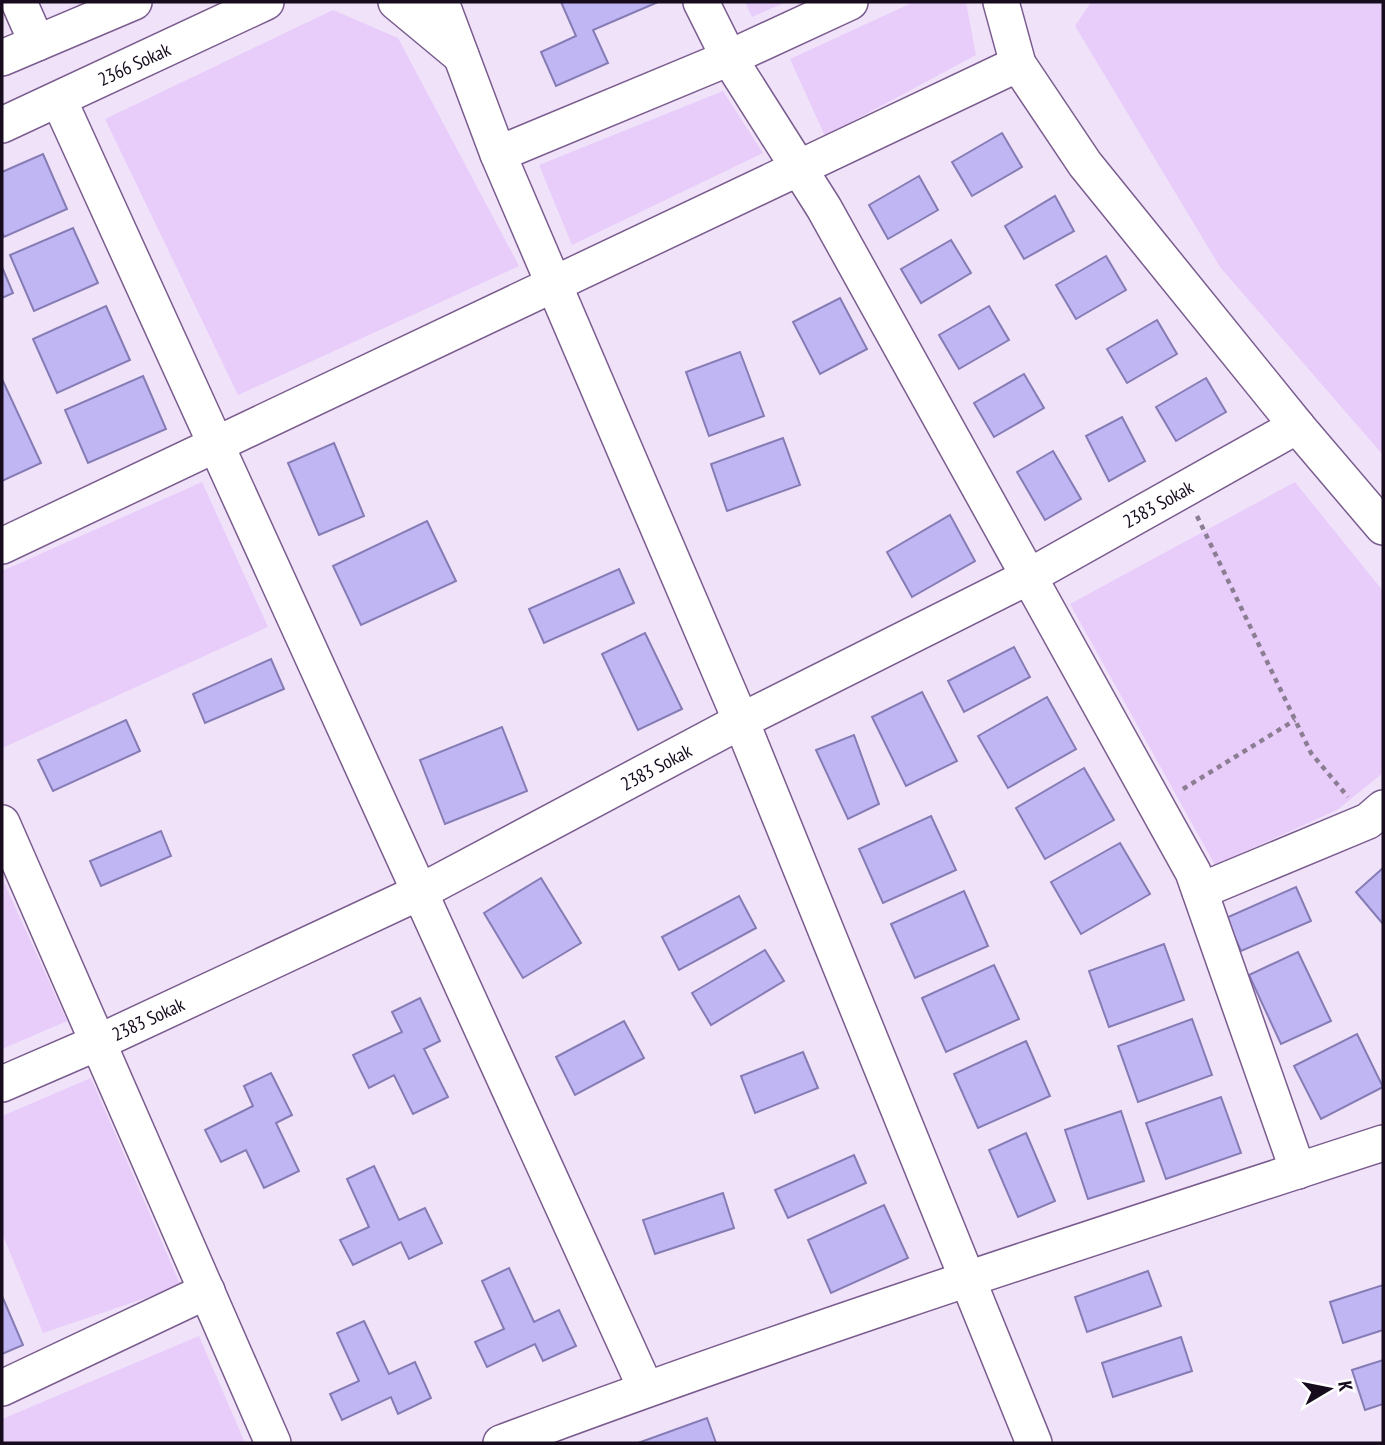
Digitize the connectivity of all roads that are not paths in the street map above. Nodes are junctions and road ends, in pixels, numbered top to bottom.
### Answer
1 (19, 2) edge
2 (134, 2) edge
3 (266, 2) edge
4 (396, 2) edge
5 (441, 2) edge
6 (701, 2) edge
7 (850, 2) edge
8 (1001, 2) edge
9 (37, 43) junction
10 (2, 58) edge
11 (730, 58) junction
12 (464, 59) junction
13 (1018, 64) junction
14 (59, 100) junction
15 (2, 125) edge
16 (498, 154) junction
17 (798, 168) junction
18 (554, 284) junction
19 (1297, 426) junction
20 (216, 444) junction
21 (1383, 527) edge
22 (2, 546) edge
23 (1028, 578) junction
24 (741, 721) junction
25 (1376, 815) edge
26 (2, 823) edge
27 (1200, 891) junction
28 (420, 892) junction
29 (99, 1042) junction
30 (2, 1084) edge
31 (1383, 1143) edge
32 (1298, 1171) junction
33 (967, 1278) junction
34 (207, 1291) junction
35 (2, 1388) edge
36 (646, 1389) junction
37 (273, 1443) edge
38 (501, 1443) edge
39 (1034, 1443) edge

1 - 9 street
2 - 9 street
3 - 14 street, 2366 Sokak
4 - 12 street
5 - 12 street
6 - 11 street
7 - 11 street
8 - 13 street
9 - 10 street
11 - 16 street
11 - 17 street
12 - 16 street
13 - 17 street
13 - 19 street
14 - 15 street, 2366 Sokak
14 - 20 street
16 - 18 street
17 - 18 street
17 - 23 street
18 - 20 street
18 - 24 street
19 - 21 street
19 - 23 street, 2383 Sokak
20 - 22 street
20 - 28 street
23 - 24 street, 2383 Sokak
23 - 27 street
24 - 28 street, 2383 Sokak
24 - 33 street
25 - 27 street
26 - 29 street
27 - 32 street
28 - 29 street, 2383 Sokak
28 - 36 street
29 - 30 street, 2383 Sokak
29 - 34 street
31 - 32 street
32 - 33 street
33 - 36 street
33 - 39 street
34 - 35 street
34 - 37 street
36 - 38 street

